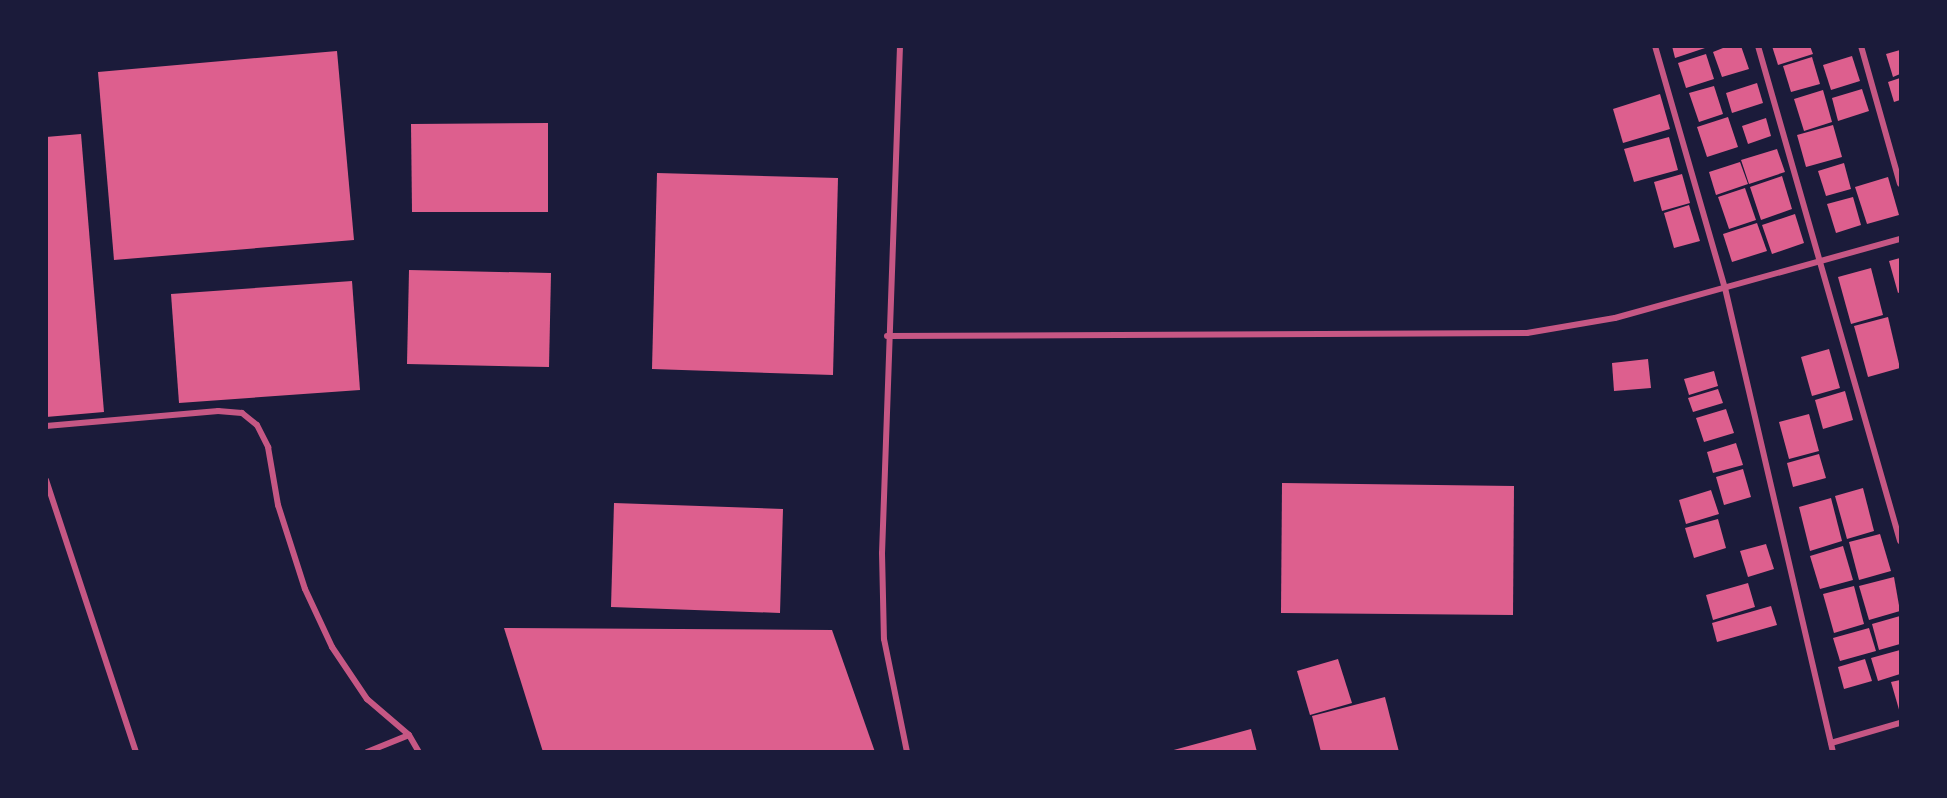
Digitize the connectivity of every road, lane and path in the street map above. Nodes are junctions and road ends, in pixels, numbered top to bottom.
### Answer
1 (900, 46) edge
2 (1655, 46) edge
3 (1758, 46) edge
4 (1861, 46) edge
5 (1900, 184) edge
6 (1900, 239) edge
7 (1821, 259) junction
8 (1725, 288) junction
9 (887, 336) junction
10 (46, 426) edge
11 (46, 480) edge
12 (1900, 541) edge
13 (1900, 723) edge
14 (409, 735) junction
15 (1831, 743) junction
16 (136, 752) edge
17 (367, 752) edge
18 (419, 752) edge
19 (907, 752) edge
20 (1833, 752) edge

1 - 9 street
2 - 8 street
3 - 7 street
4 - 5 street
6 - 7 street
7 - 8 street
7 - 12 street
8 - 9 street
8 - 15 street
9 - 19 street
10 - 14 street
11 - 16 street
13 - 15 street
14 - 17 street
14 - 18 street
15 - 20 street

